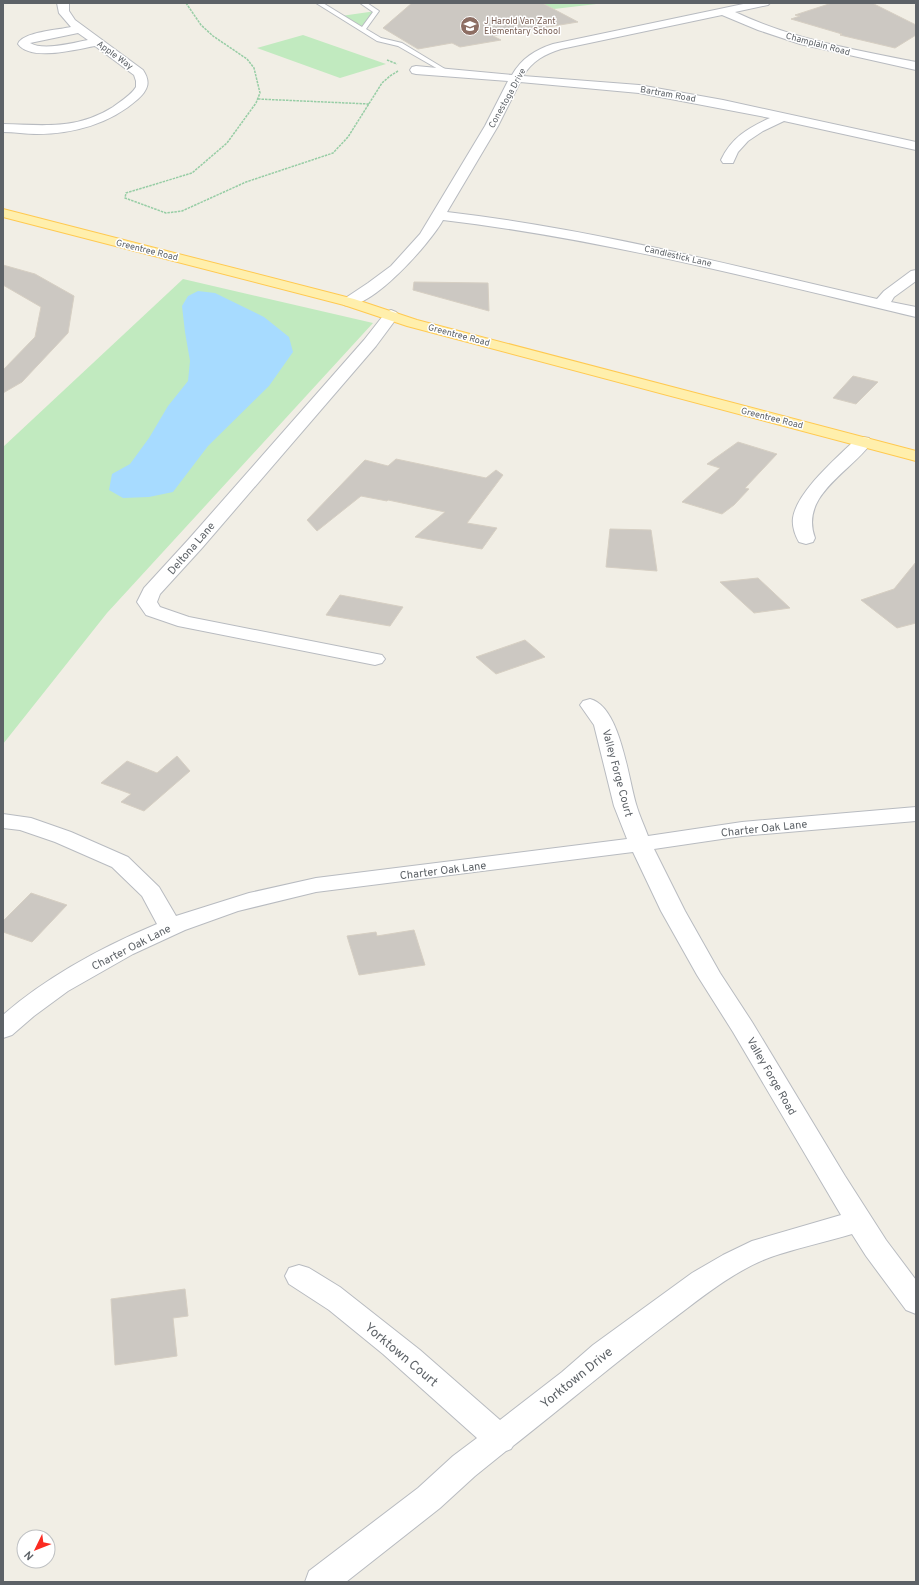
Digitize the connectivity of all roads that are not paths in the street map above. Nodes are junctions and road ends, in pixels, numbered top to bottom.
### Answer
1 (63, 3) edge
2 (319, 3) edge
3 (363, 3) edge
4 (764, 3) edge
5 (723, 11) junction
6 (80, 29) junction
7 (363, 30) junction
8 (97, 42) junction
9 (916, 66) edge
10 (416, 70) dead end
11 (447, 72) junction
12 (517, 78) junction
13 (782, 117) junction
14 (63, 127) junction
15 (3, 128) edge
16 (69, 140) dead end
17 (916, 146) edge
18 (728, 160) dead end
19 (3, 213) edge
20 (438, 215) junction
21 (916, 274) edge
22 (349, 302) junction
23 (881, 304) junction
24 (916, 312) edge
25 (391, 315) junction
26 (863, 442) junction
27 (916, 456) edge
28 (806, 538) dead end
29 (375, 659) dead end
30 (590, 705) dead end
31 (916, 814) edge
32 (3, 821) edge
33 (640, 844) junction
34 (170, 926) junction
35 (3, 1029) edge
36 (859, 1220) junction
37 (299, 1276) dead end
38 (916, 1302) edge
39 (500, 1440) junction
40 (321, 1582) edge

1 - 6 street, Apple Way
2 - 7 lane
3 - 7 lane
4 - 5 street, Conestoga Drive
5 - 9 street, Champlain Road
5 - 12 street, Conestoga Drive
6 - 8 street, Apple Way
6 - 8 street
7 - 11 lane
8 - 14 street, Apple Way
10 - 11 street, Bartram Road
11 - 12 street, Bartram Road
12 - 13 street, Bartram Road
12 - 20 street, Conestoga Drive
13 - 17 street, Bartram Road
13 - 18 street
14 - 15 street, Apple Way
14 - 16 street
19 - 22 main road, Greentree Road
20 - 22 street, Conestoga Drive
20 - 23 street, Candlestick Lane
21 - 23 street
22 - 25 main road, Greentree Road
23 - 24 street, Candlestick Lane
25 - 26 main road, Greentree Road
25 - 29 street, Deltona Lane
26 - 27 main road, Greentree Road
26 - 28 street
30 - 33 street, Valley Forge Court
31 - 33 street, Charter Oak Lane
32 - 34 street
33 - 34 street, Charter Oak Lane
33 - 36 street, Valley Forge Road
34 - 35 street, Charter Oak Lane
36 - 38 street, Valley Forge Road
36 - 39 street, Yorktown Drive
37 - 39 street, Yorktown Court
39 - 40 street, Yorktown Drive

